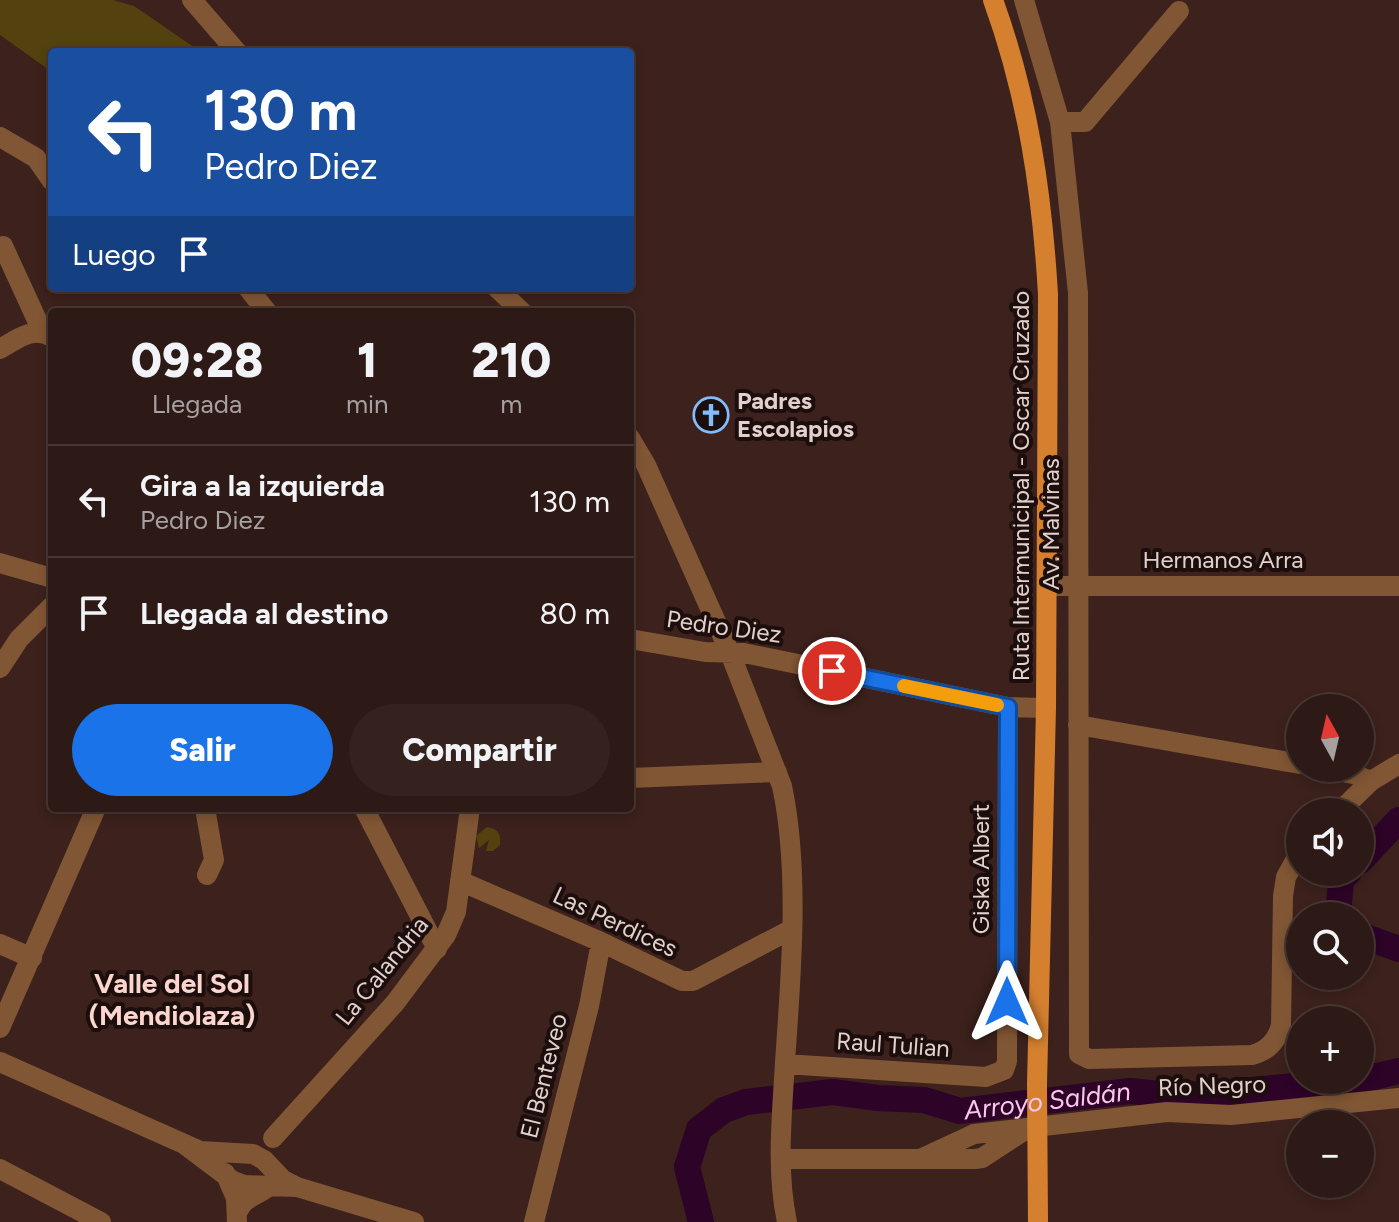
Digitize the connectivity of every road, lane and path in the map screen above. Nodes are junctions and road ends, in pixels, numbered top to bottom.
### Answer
1 (192, 0) edge
2 (984, 0) edge
3 (993, 0) edge
4 (1024, 0) edge
5 (1179, 11) dead end
6 (234, 48) edge
7 (1060, 122) junction
8 (0, 137) edge
9 (48, 175) edge
10 (3, 246) dead end
11 (251, 292) edge
12 (501, 292) edge
13 (264, 308) edge
14 (518, 308) edge
15 (47, 334) edge
16 (0, 349) edge
17 (634, 445) edge
18 (0, 563) edge
19 (48, 577) edge
20 (1048, 586) junction
21 (1076, 586) junction
22 (1399, 586) edge
23 (48, 610) edge
24 (634, 640) edge
25 (730, 653) junction
26 (0, 668) edge
27 (1008, 707) junction
28 (1042, 708) junction
29 (1078, 725) junction
30 (1286, 762) edge
31 (1399, 764) edge
32 (777, 772) junction
33 (634, 778) edge
34 (1374, 779) edge
35 (1370, 782) edge
36 (1353, 798) edge
37 (94, 812) edge
38 (206, 812) edge
39 (366, 812) edge
40 (469, 812) edge
41 (207, 875) dead end
42 (1286, 877) edge
43 (460, 881) junction
44 (790, 930) junction
45 (601, 942) junction
46 (0, 944) edge
47 (437, 949) junction
48 (32, 958) junction
49 (0, 1028) edge
50 (0, 1062) edge
51 (784, 1073) junction
52 (998, 1075) joint
53 (1399, 1098) edge
54 (1032, 1133) junction
55 (273, 1138) junction
56 (184, 1144) junction
57 (235, 1153) junction
58 (781, 1159) junction
59 (268, 1164) junction
60 (0, 1169) edge
61 (225, 1174) junction
62 (270, 1186) junction
63 (297, 1187) junction
64 (238, 1216) edge
65 (101, 1222) edge
66 (414, 1222) edge
67 (534, 1222) edge
68 (787, 1222) edge
69 (1038, 1222) edge

1 - 6 street
2 - 28 main road, Ruta Intermunicipal - Oscar Cruzado
3 - 20 main road, Ruta Intermunicipal - Oscar Cruzado
4 - 7 street, Av. Malvinas
5 - 7 street
7 - 21 street, Av. Malvinas
8 - 9 street
10 - 15 street
11 - 13 street
12 - 14 street
15 - 16 street
17 - 25 street
18 - 19 street
20 - 21 street, Hermanos Arra
20 - 28 main road, Ruta Intermunicipal - Oscar Cruzado
21 - 22 street, Hermanos Arra
21 - 29 street, Av. Malvinas
23 - 26 street
24 - 25 street, Pedro Diez
25 - 27 street, Pedro Diez
25 - 32 street
27 - 28 street, Pedro Diez
27 - 52 street, Giska Albert
28 - 54 main road, Ruta Intermunicipal - Oscar Cruzado
29 - 30 street
29 - 42 street, Av. Malvinas
31 - 34 street
32 - 33 street
32 - 44 street
35 - 36 street
37 - 48 street
38 - 41 street
39 - 47 street
40 - 43 street, La Calandria
43 - 45 street, Las Perdices
43 - 47 street, La Calandria
44 - 45 street, Las Perdices
44 - 51 street
45 - 67 street, El Benteveo
46 - 48 street
47 - 55 street, La Calandria
48 - 49 street
50 - 56 street
51 - 52 street, Raul Tulian
51 - 58 street
53 - 54 street, Río Negro
54 - 58 street, Río Negro
54 - 69 main road, Ruta Intermunicipal - Oscar Cruzado
55 - 57 street, La Calandria
55 - 59 street
56 - 57 street
56 - 61 street
57 - 59 street
57 - 61 street
58 - 68 street
59 - 62 street
59 - 63 street
60 - 65 street
61 - 62 street
61 - 64 street
62 - 63 street
62 - 64 street
63 - 66 street

